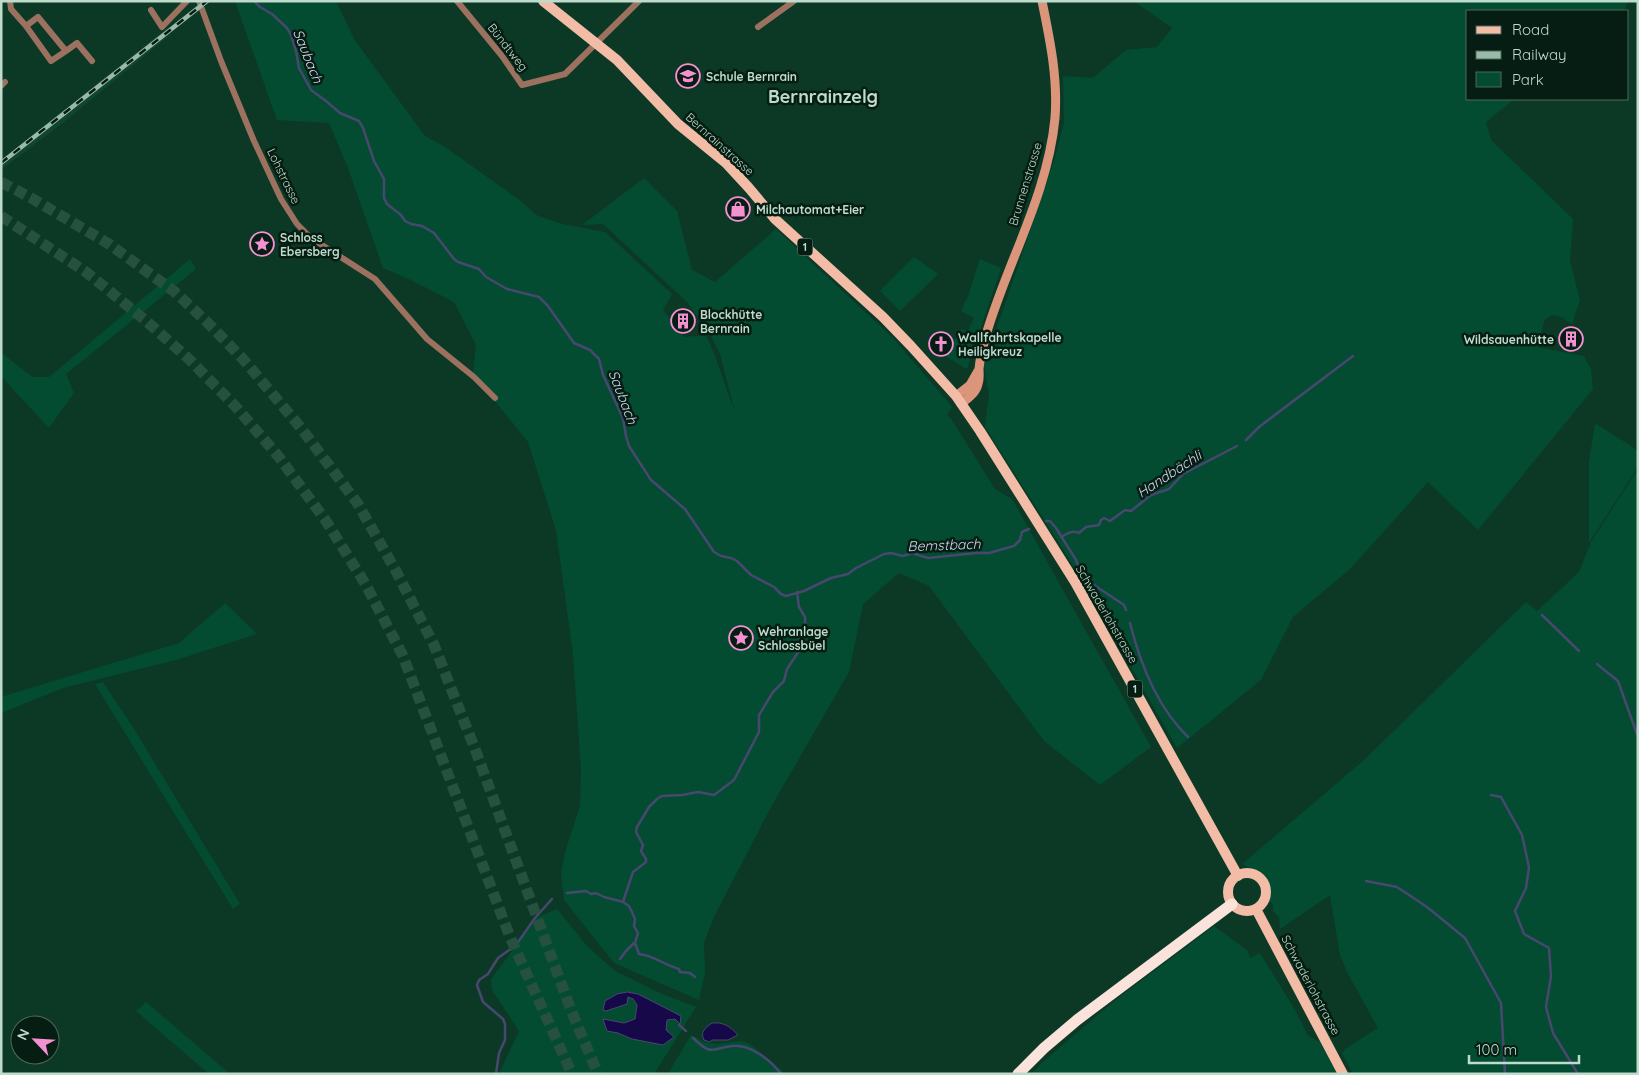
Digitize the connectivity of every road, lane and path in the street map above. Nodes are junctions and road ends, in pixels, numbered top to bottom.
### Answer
1 (10, 1) edge
2 (187, 1) edge
3 (200, 1) edge
4 (457, 1) edge
5 (543, 1) edge
6 (639, 1) edge
7 (794, 1) edge
8 (1042, 1) edge
9 (151, 10) dead end
10 (26, 26) junction
11 (758, 27) dead end
12 (597, 43) junction
13 (66, 51) junction
14 (92, 61) dead end
15 (495, 398) dead end
16 (959, 400) junction
17 (975, 423) joint
18 (1238, 876) junction
19 (1232, 904) junction
20 (1256, 909) junction
21 (1018, 1074) edge
22 (1343, 1074) edge

1 - 10 street
2 - 9 street
3 - 15 street, Lohstrasse
4 - 12 street, Bündtweg
5 - 12 main road, Bernrainstrasse / 1
6 - 12 street
7 - 11 street
8 - 16 main road, Brunnenstrasse
10 - 13 street
10 - 13 street
12 - 16 main road, Bernrainstrasse / 1
13 - 14 street
16 - 17 main road, Bernrainstrasse / 1
17 - 18 main road, Schwaderlohstrasse / 1
18 - 19 main road
18 - 20 main road
19 - 20 main road
19 - 21 highway
20 - 22 main road, Schwaderlohstrasse

